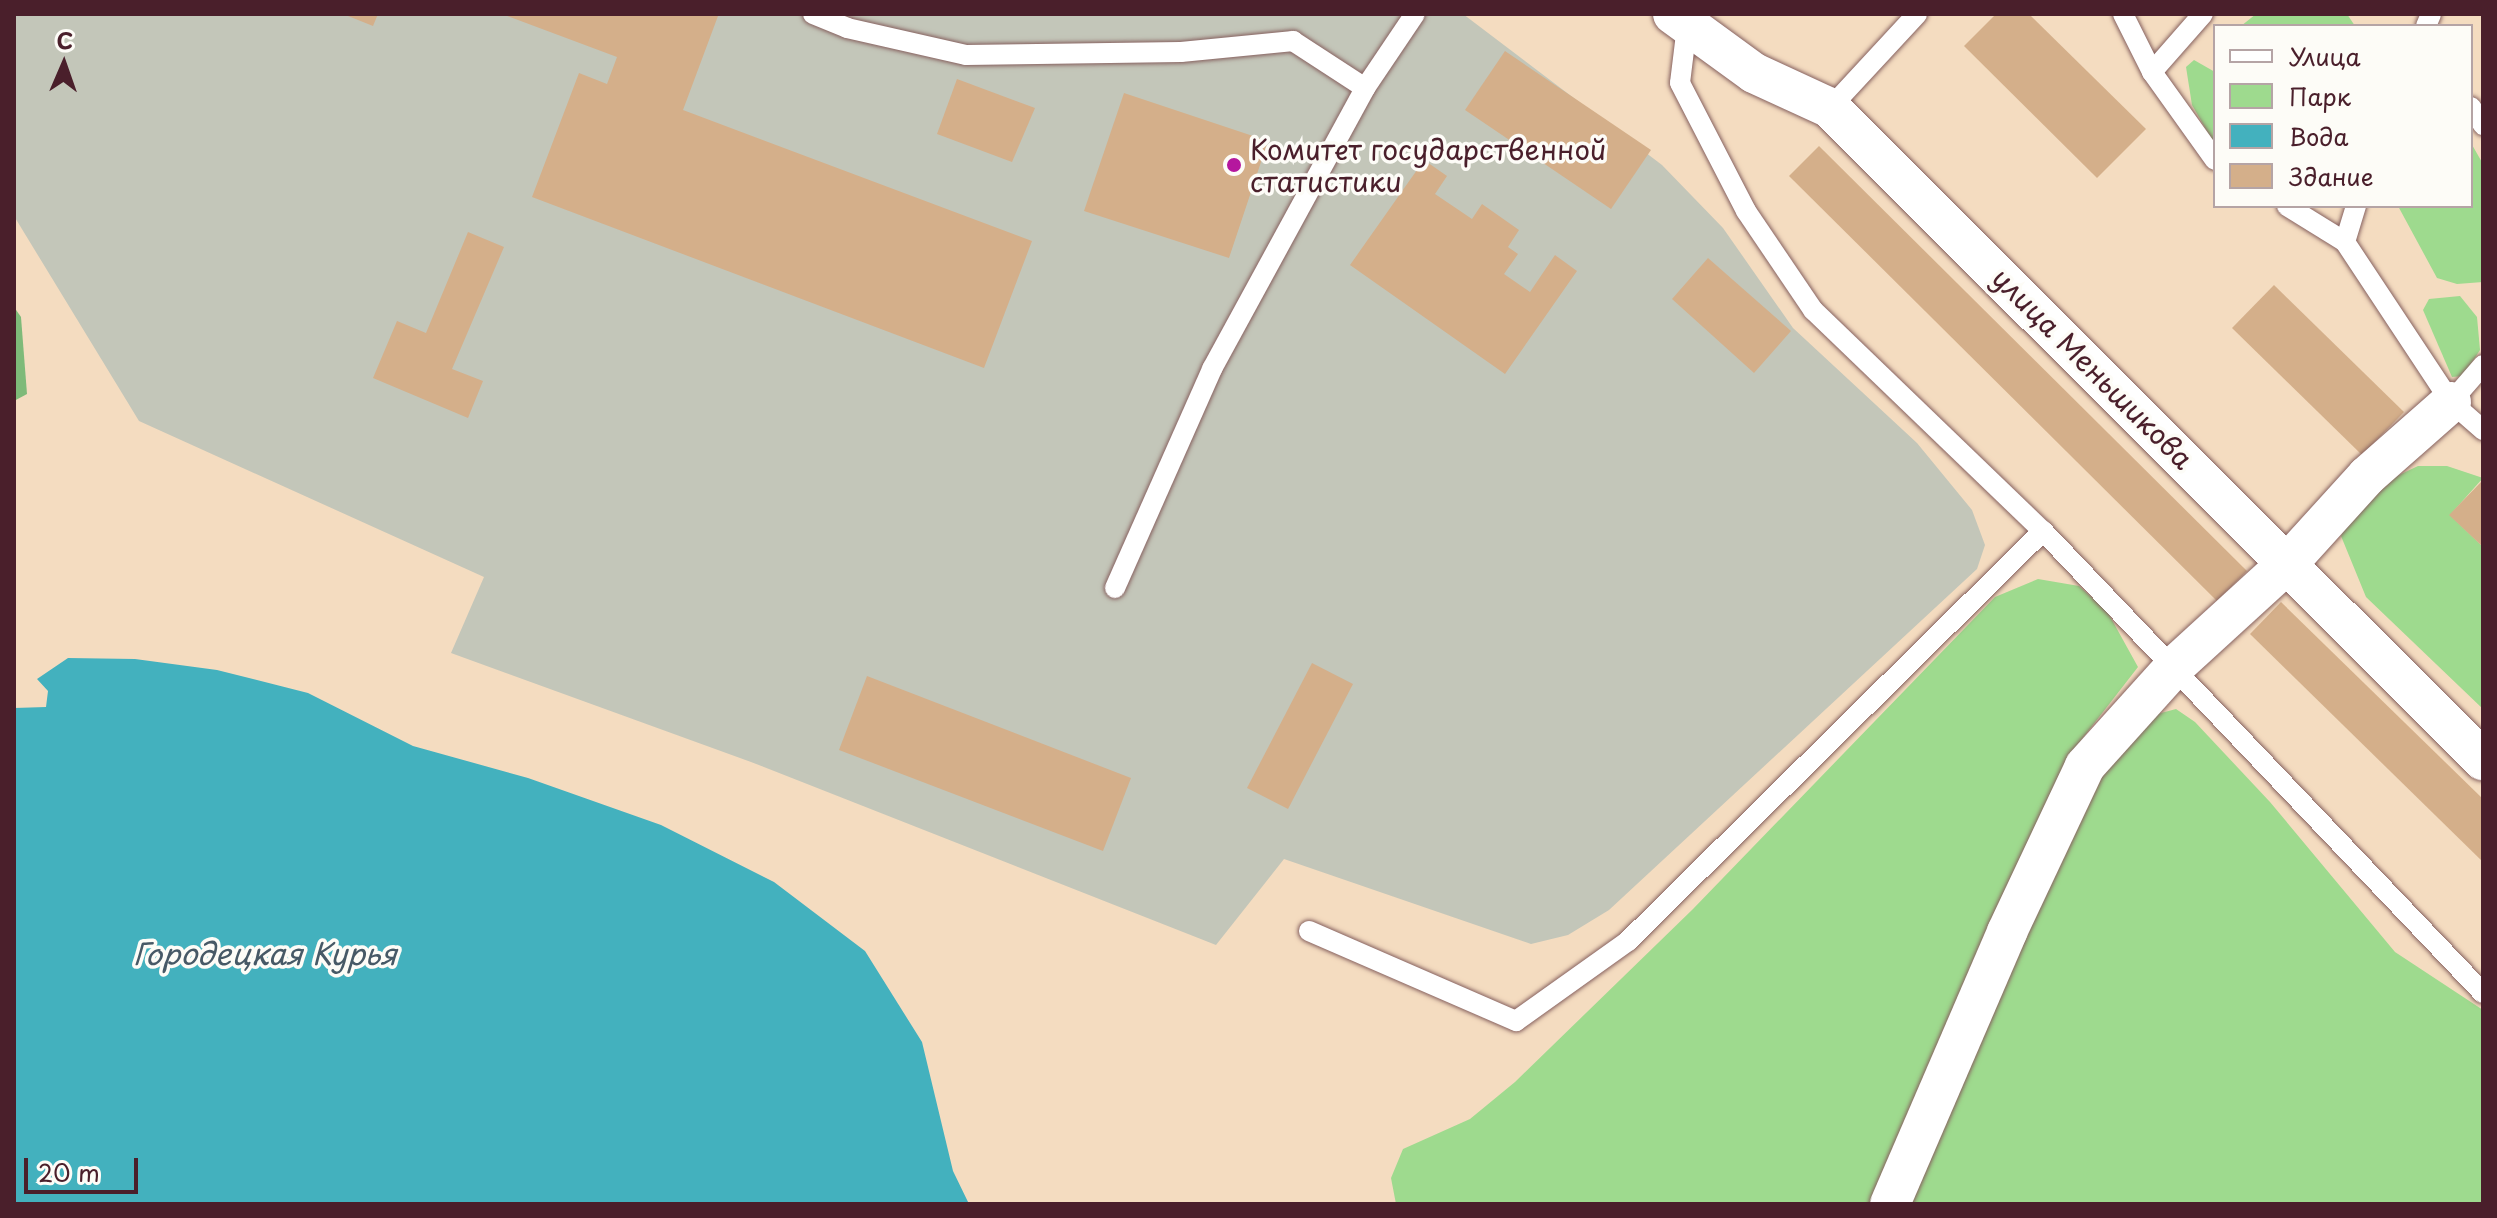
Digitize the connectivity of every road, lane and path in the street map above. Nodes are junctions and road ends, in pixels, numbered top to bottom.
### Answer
1 (813, 14) edge
2 (1415, 14) edge
3 (1917, 14) edge
4 (2123, 14) edge
5 (2203, 14) edge
6 (1680, 20) edge
7 (2152, 72) junction
8 (1365, 88) junction
9 (1830, 108) junction
10 (2213, 157) edge
11 (2290, 208) edge
12 (2355, 208) edge
13 (2345, 242) junction
14 (2483, 365) edge
15 (2451, 402) junction
16 (2483, 430) edge
17 (2043, 531) junction
18 (2289, 562) junction
19 (1115, 588) dead end
20 (2174, 667) junction
21 (2483, 760) edge
22 (1309, 931) dead end
23 (2483, 993) edge
24 (1890, 1204) edge

1 - 8 lane
2 - 8 lane
3 - 9 lane
4 - 7 lane
5 - 7 lane
6 - 9 street, улица Меньшикова
6 - 17 lane
7 - 10 lane
8 - 19 lane
9 - 18 street, улица Меньшикова
11 - 13 lane
12 - 13 lane
13 - 15 lane
14 - 15 lane
15 - 16 lane
15 - 18 street
17 - 20 lane
17 - 22 lane
18 - 20 street
18 - 21 street, улица Меньшикова
20 - 23 lane
20 - 24 street

